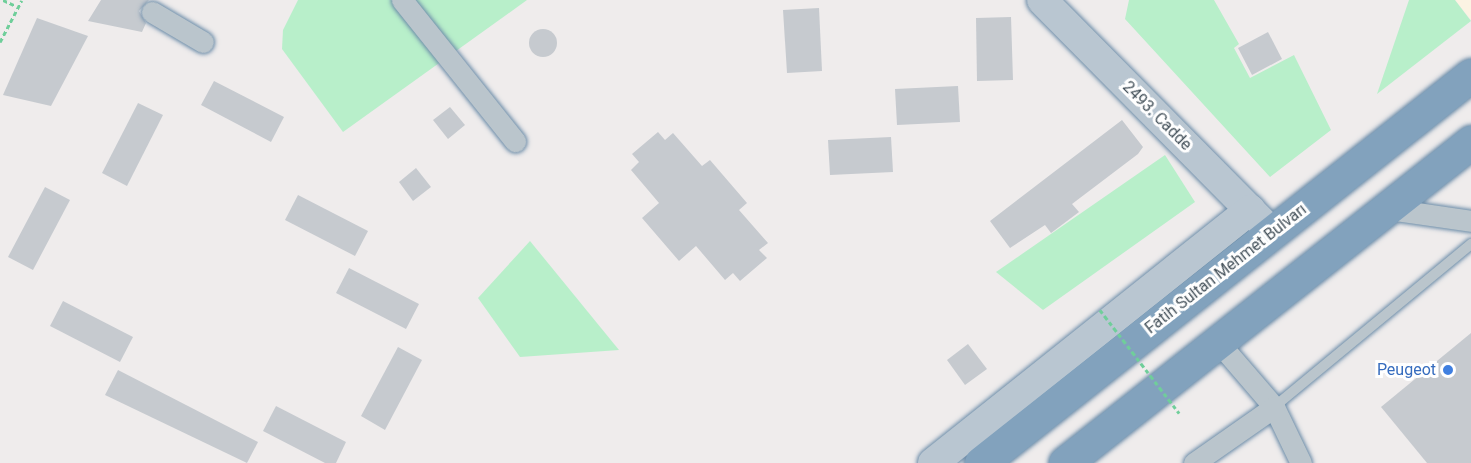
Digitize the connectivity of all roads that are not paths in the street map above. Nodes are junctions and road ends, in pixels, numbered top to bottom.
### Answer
1 (402, 0) edge
2 (1042, 0) edge
3 (152, 12) dead end
4 (203, 42) dead end
5 (1471, 75) edge
6 (515, 141) dead end
7 (1471, 142) edge
8 (1389, 208) junction
9 (1261, 221) junction
10 (1471, 221) edge
11 (1471, 244) edge
12 (1219, 343) junction
13 (1274, 406) junction
14 (933, 463) edge
15 (981, 463) edge
16 (1065, 463) edge
17 (1194, 463) edge
18 (1301, 463) edge

1 - 6 street
2 - 9 street, 2493. Cadde
3 - 4 street
5 - 9 highway, Fatih Sultan Mehmet Bulvarı
7 - 8 highway
8 - 10 street
8 - 12 highway
9 - 14 street
9 - 15 highway, Fatih Sultan Mehmet Bulvarı
11 - 13 lane
12 - 13 street
12 - 16 highway
13 - 17 street
13 - 18 street

